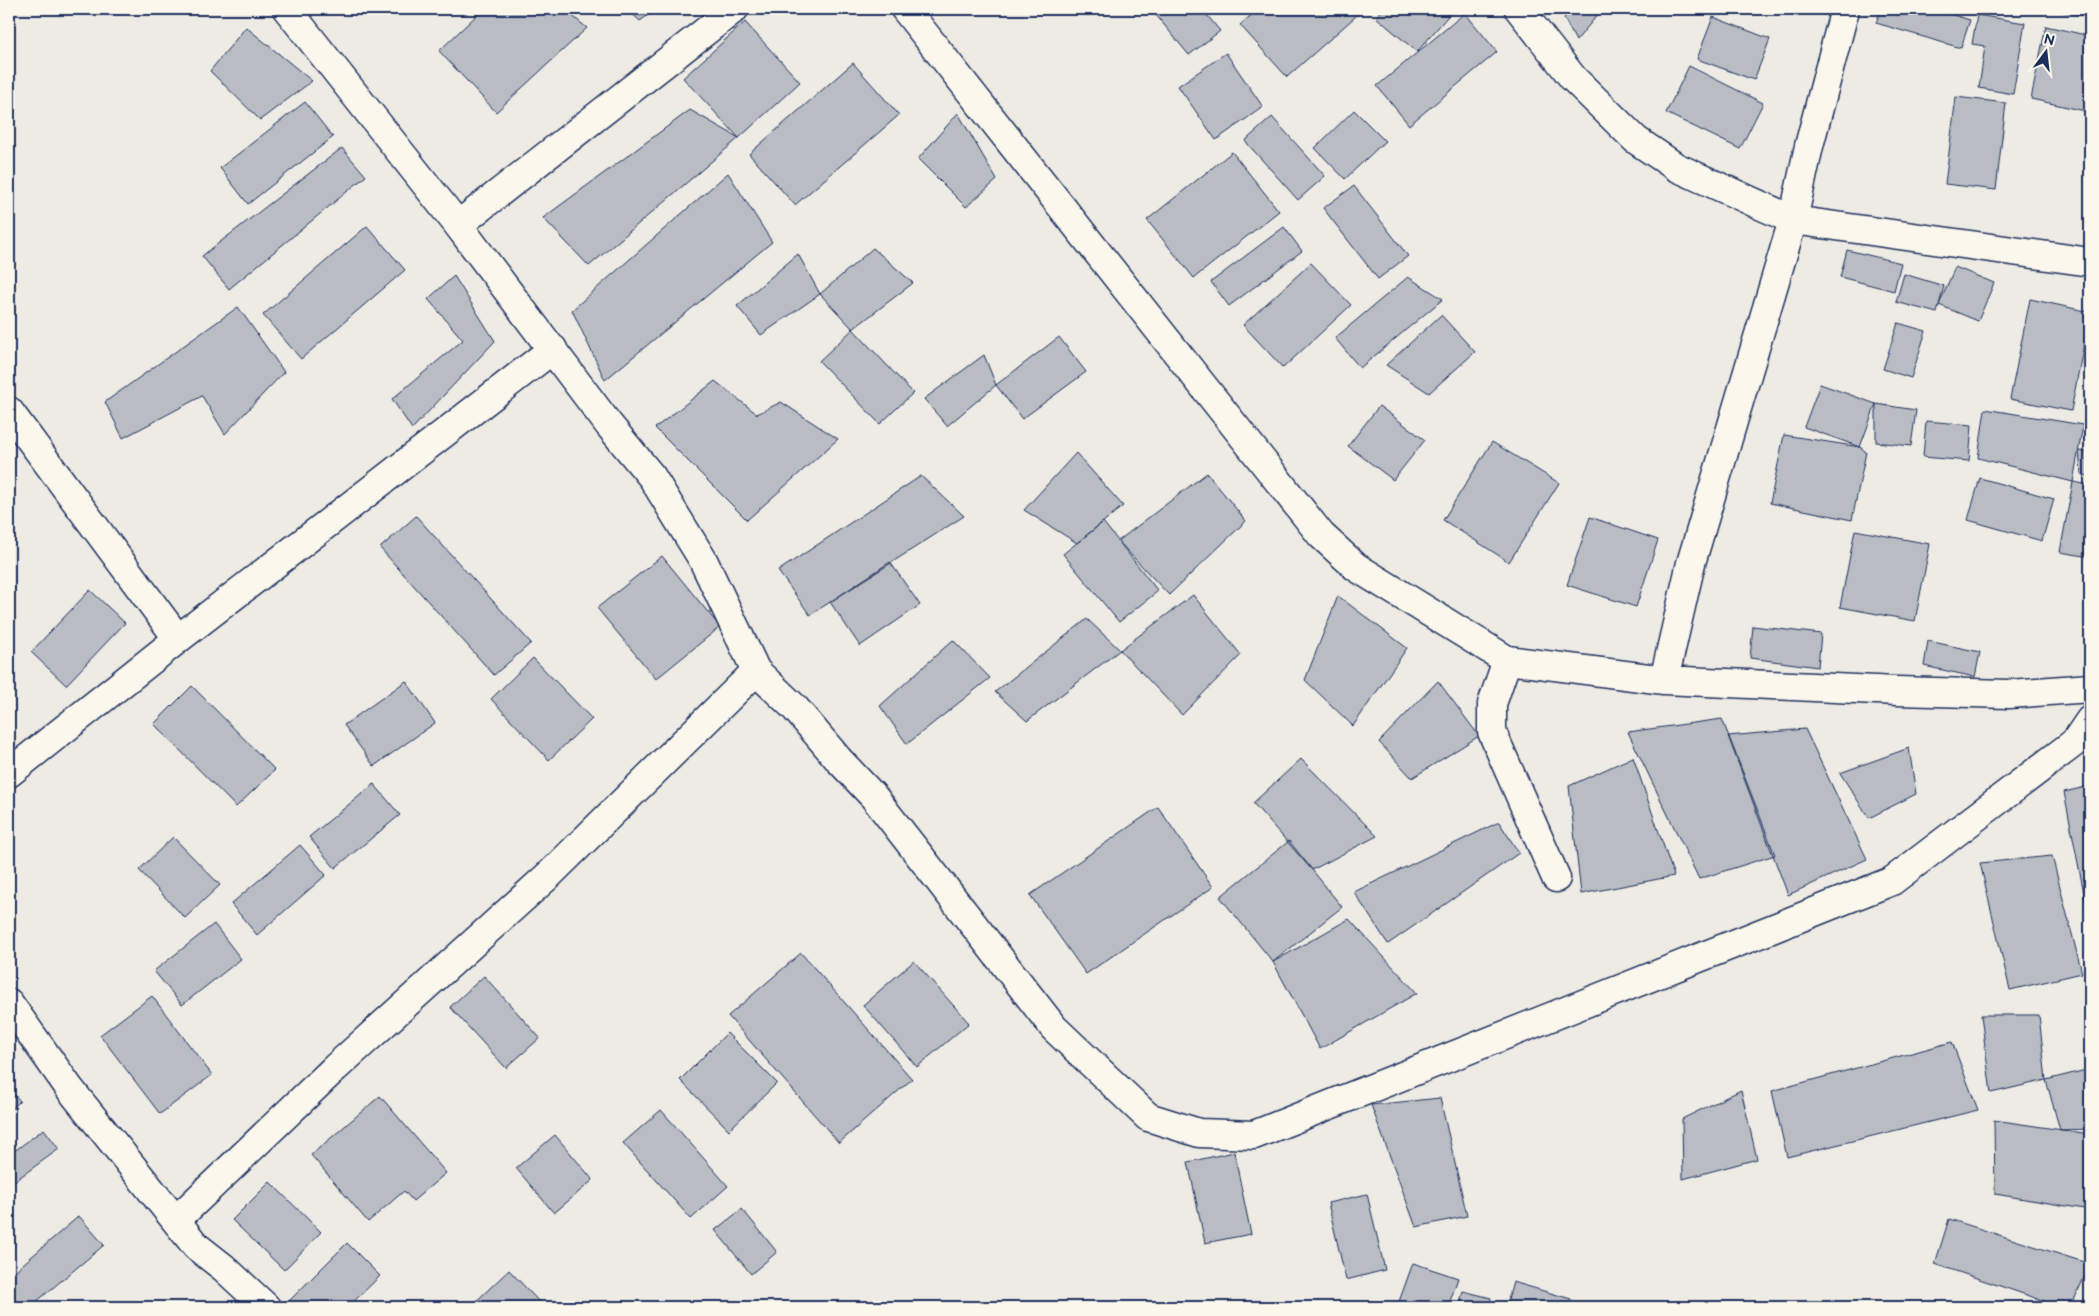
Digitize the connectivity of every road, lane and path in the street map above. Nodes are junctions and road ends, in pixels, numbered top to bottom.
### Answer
1 (287, 9) edge
2 (734, 9) edge
3 (905, 9) edge
4 (1520, 9) edge
5 (1846, 9) edge
6 (1793, 220) junction
7 (458, 224) junction
8 (2090, 262) edge
9 (553, 348) junction
10 (9, 411) edge
11 (178, 639) junction
12 (1507, 660) junction
13 (756, 672) junction
14 (1664, 680) junction
15 (2090, 688) edge
16 (2090, 720) edge
17 (9, 773) edge
18 (1556, 878) dead end
19 (9, 1003) edge
20 (176, 1220) junction
21 (266, 1307) edge

1 - 7 street
2 - 7 street
3 - 12 street
4 - 6 street
5 - 6 street
6 - 8 street
6 - 14 street
7 - 9 street
9 - 11 street
9 - 13 street
10 - 11 street
11 - 17 street
12 - 14 street
12 - 18 street
13 - 16 street
13 - 20 street
14 - 15 street
19 - 20 street
20 - 21 street

